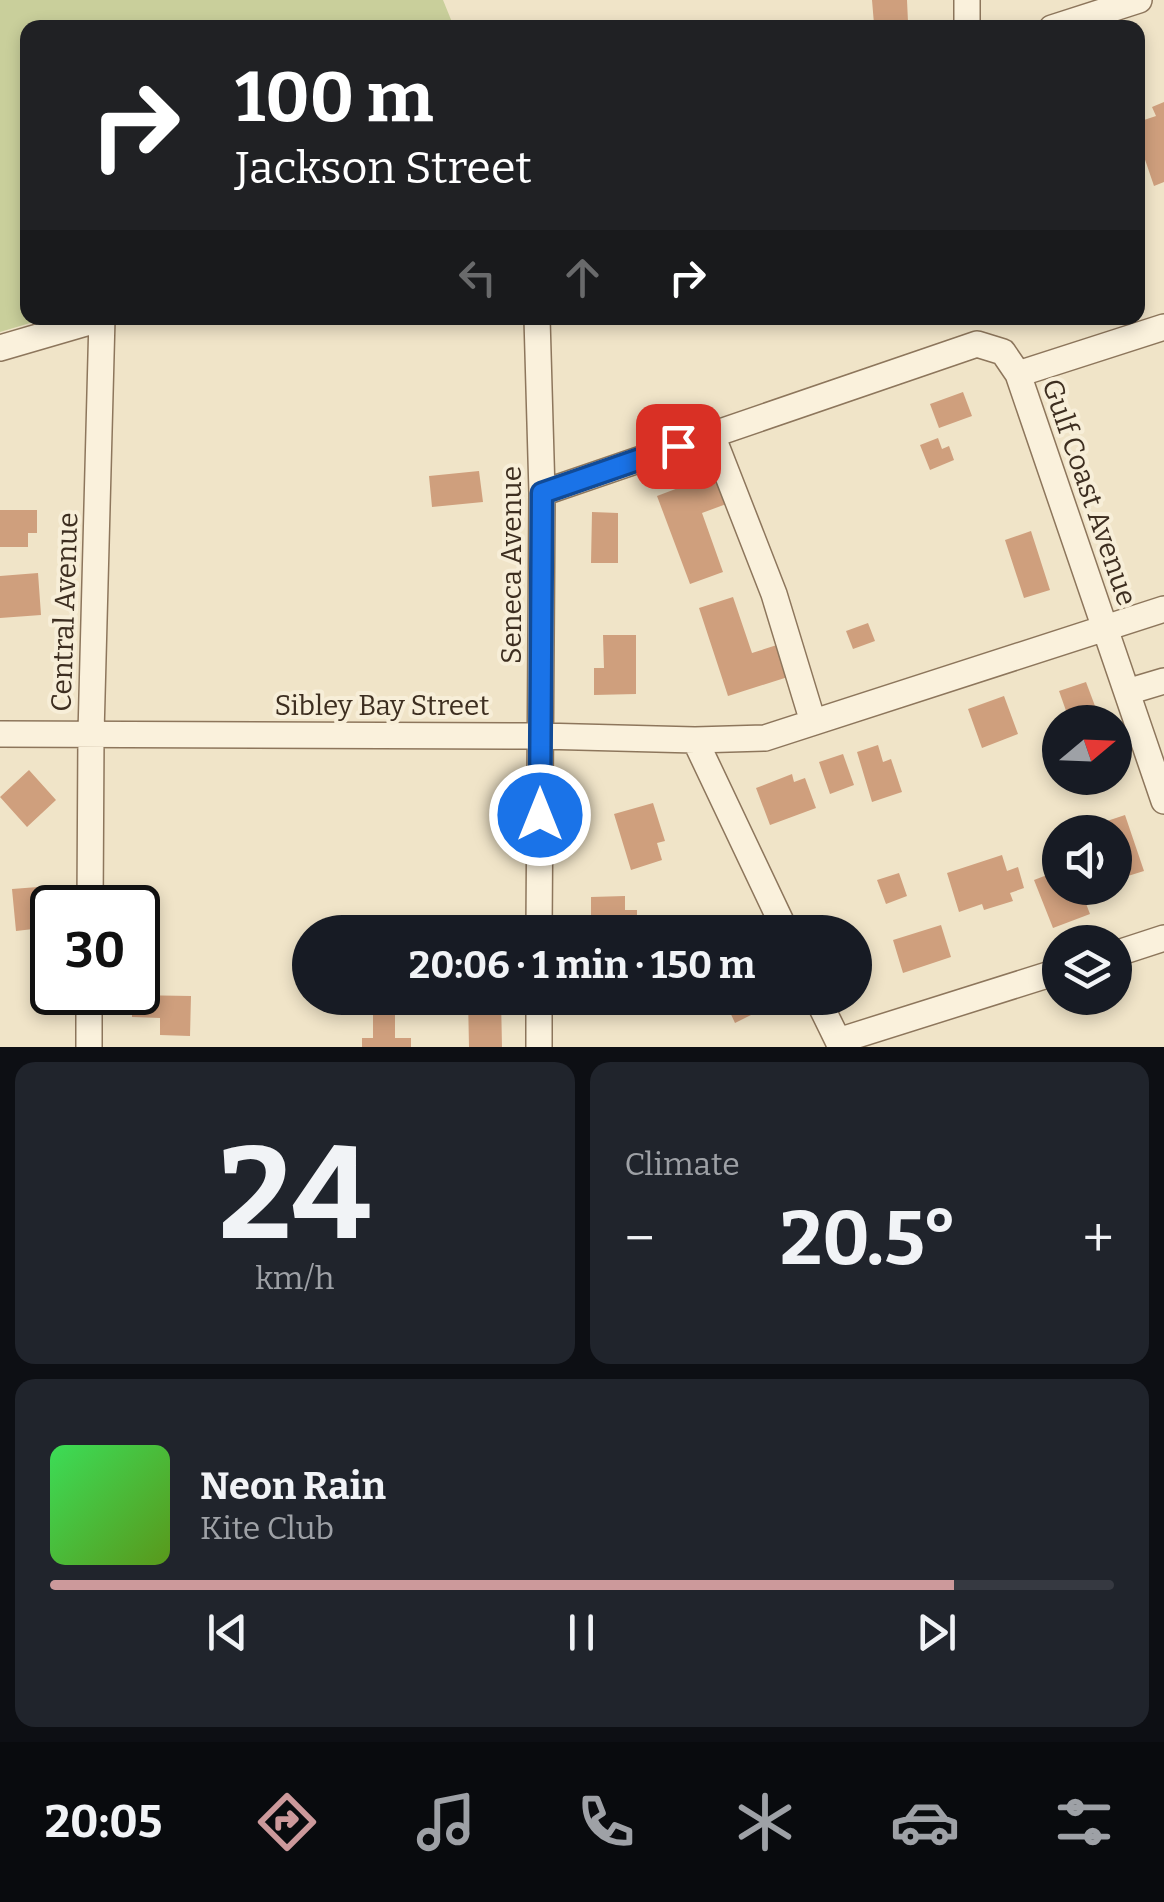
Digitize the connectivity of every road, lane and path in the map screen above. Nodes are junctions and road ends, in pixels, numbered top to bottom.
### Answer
1 (1139, 0) edge
2 (1061, 16) edge
3 (79, 325) edge
4 (103, 325) edge
5 (537, 325) edge
6 (1164, 328) edge
7 (0, 348) edge
8 (1018, 374) junction
9 (712, 435) junction
10 (542, 493) junction
11 (1164, 609) edge
12 (1105, 628) junction
13 (1164, 681) edge
14 (1127, 692) junction
15 (813, 722) junction
16 (0, 734) edge
17 (90, 734) junction
18 (540, 736) junction
19 (695, 740) junction
20 (1164, 801) edge
21 (90, 885) edge
22 (539, 915) edge
23 (778, 915) edge
24 (1164, 938) edge
25 (1132, 948) edge
26 (1042, 977) edge
27 (89, 1015) edge
28 (539, 1015) edge
29 (825, 1015) edge
30 (839, 1044) edge
31 (89, 1047) edge
32 (539, 1047) edge

1 - 2 street
3 - 7 street
4 - 17 street, Central Avenue
5 - 10 street, Seneca Avenue
6 - 8 street
8 - 9 street
8 - 12 street, Gulf Coast Avenue
9 - 10 street
9 - 15 street
10 - 18 street, Seneca Avenue
11 - 12 street, Sibley Bay Street
12 - 14 street, Gulf Coast Avenue
12 - 15 street, Sibley Bay Street
13 - 14 street
14 - 20 street, Gulf Coast Avenue
15 - 19 street, Sibley Bay Street
16 - 17 street, Sibley Bay Street
17 - 18 street, Sibley Bay Street
17 - 21 street, Central Avenue
18 - 19 street, Sibley Bay Street
18 - 22 street, Seneca Avenue
19 - 23 street
24 - 25 street
26 - 30 street
27 - 31 street
28 - 32 street
29 - 30 street

